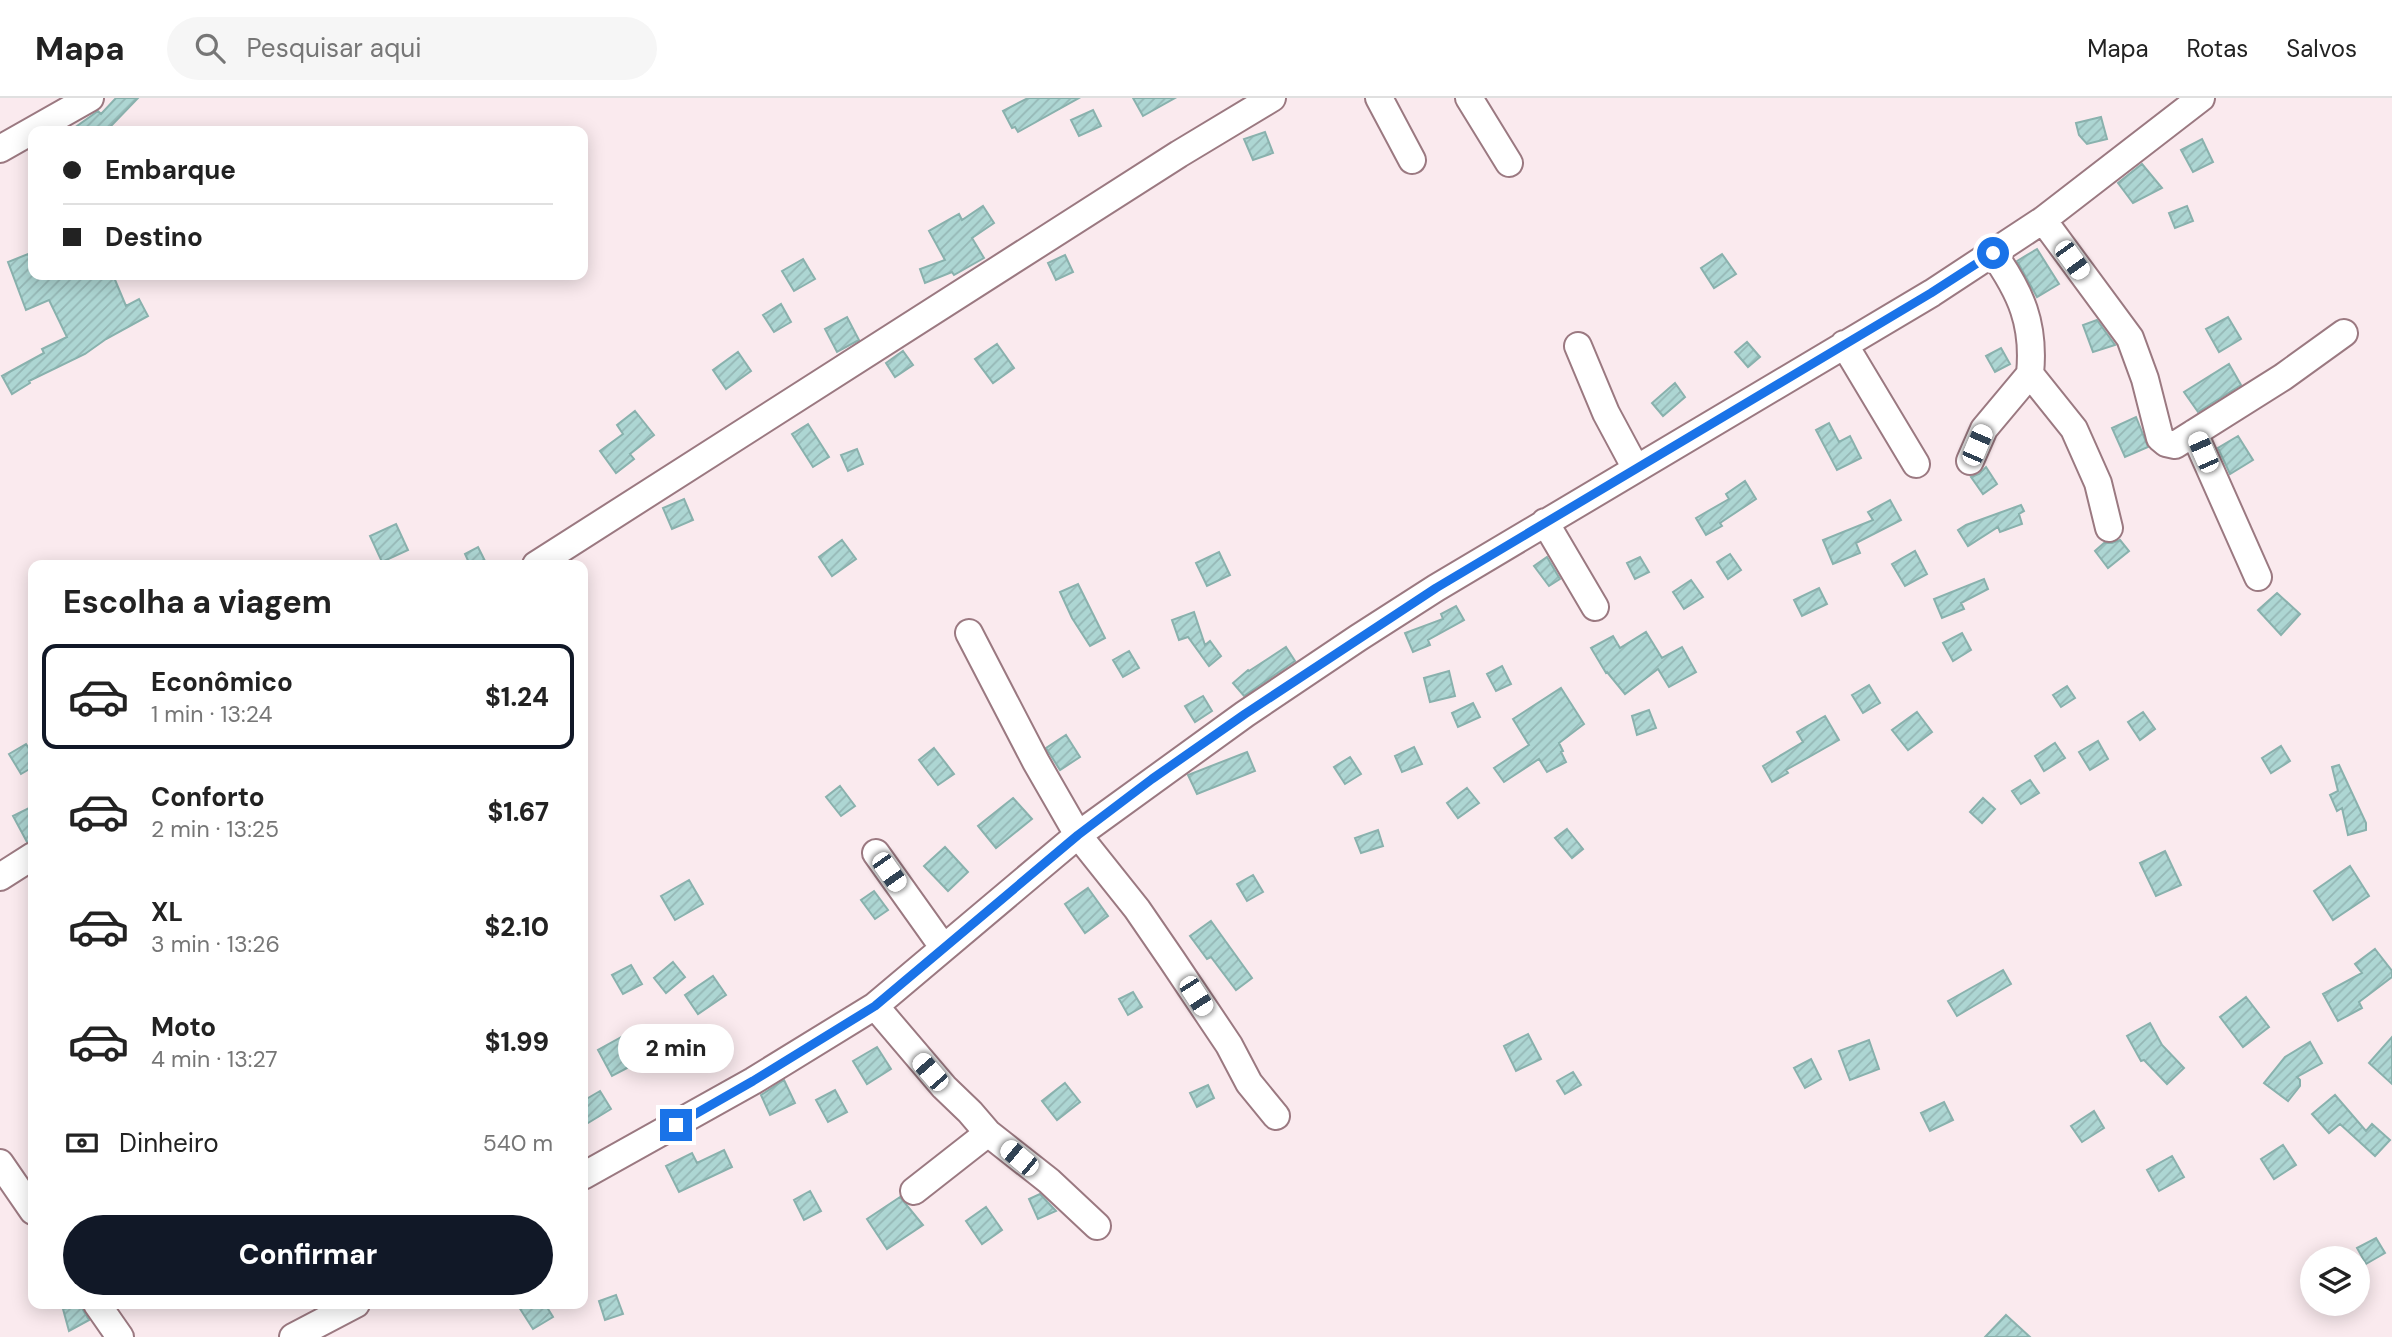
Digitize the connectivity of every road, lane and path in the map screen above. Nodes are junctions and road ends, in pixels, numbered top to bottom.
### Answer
1 (90, 98) edge
2 (1272, 98) edge
3 (1379, 98) edge
4 (1469, 98) edge
5 (2201, 98) edge
6 (41, 126) edge
7 (28, 133) edge
8 (0, 149) edge
9 (1412, 160) dead end
10 (1508, 163) dead end
11 (2043, 220) junction
12 (1993, 253) junction
13 (2344, 333) dead end
14 (1844, 344) junction
15 (1577, 346) dead end
16 (2030, 374) junction
17 (2194, 433) junction
18 (1970, 461) dead end
19 (1916, 464) dead end
20 (1635, 467) junction
21 (1545, 522) junction
22 (2109, 528) dead end
23 (544, 560) edge
24 (2258, 577) dead end
25 (1595, 607) dead end
26 (969, 633) dead end
27 (1078, 835) junction
28 (876, 853) dead end
29 (28, 859) edge
30 (0, 877) edge
31 (943, 947) junction
32 (875, 1006) junction
33 (1276, 1116) dead end
34 (988, 1133) junction
35 (0, 1163) edge
36 (588, 1173) edge
37 (914, 1191) dead end
38 (28, 1204) edge
39 (1097, 1226) dead end
40 (100, 1309) edge
41 (346, 1309) edge
42 (120, 1337) edge
43 (293, 1337) edge

1 - 6 street
2 - 23 street
3 - 9 street
4 - 10 street
5 - 11 street
7 - 8 street
11 - 12 street
11 - 17 street
12 - 14 street
12 - 16 street
13 - 17 street
14 - 19 street
14 - 20 street
15 - 20 street
16 - 18 street
16 - 22 street
17 - 24 street
20 - 21 street
21 - 25 street
21 - 27 street
26 - 27 street
27 - 31 street
27 - 33 street
28 - 31 street
29 - 30 street
31 - 32 street
32 - 34 street
32 - 36 street
34 - 37 street
34 - 39 street
35 - 38 street
40 - 42 street
41 - 43 street

